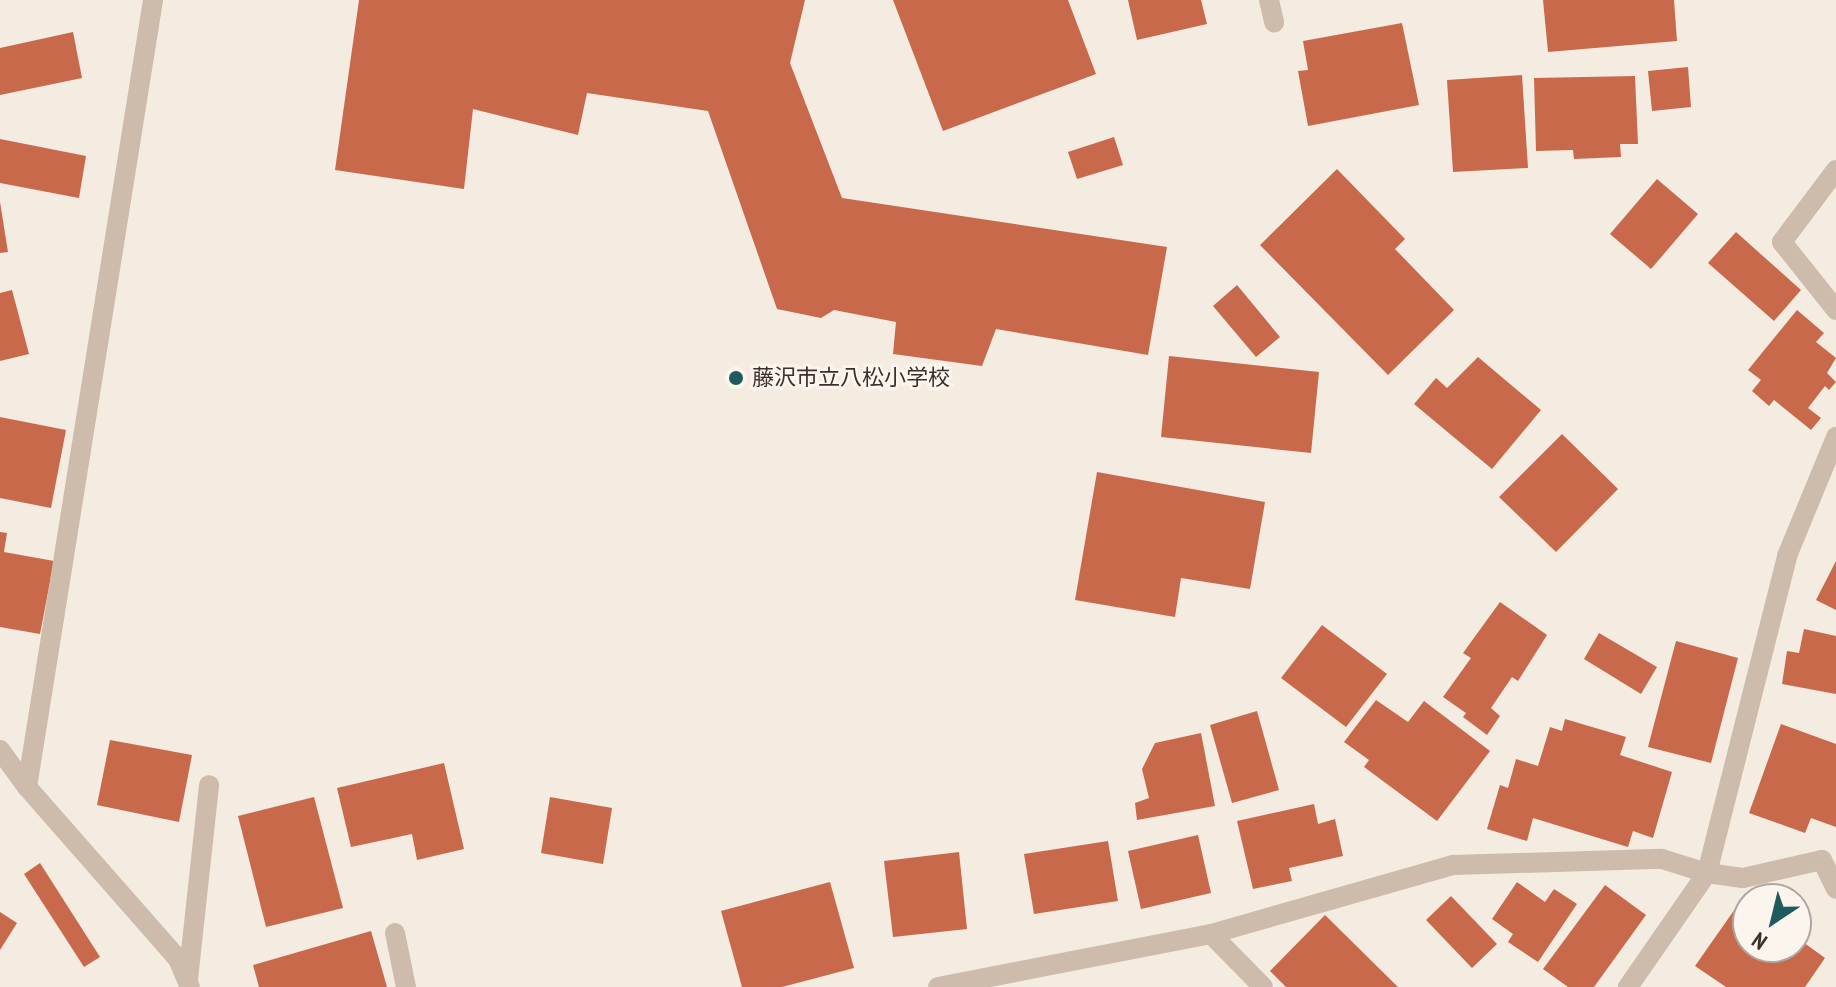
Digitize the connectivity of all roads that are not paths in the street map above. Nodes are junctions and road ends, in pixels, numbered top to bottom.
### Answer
1 (153, 0) edge
2 (1269, 0) edge
3 (1274, 22) dead end
4 (1836, 170) edge
5 (1836, 310) edge
6 (1836, 437) edge
7 (0, 750) edge
8 (209, 785) dead end
9 (27, 787) junction
10 (1829, 856) edge
11 (1707, 873) junction
12 (1836, 889) edge
13 (395, 933) dead end
14 (1211, 934) junction
15 (189, 985) edge
16 (406, 987) edge
17 (938, 987) edge
18 (1263, 987) edge
19 (1628, 987) edge

1 - 9 street
2 - 3 street
4 - 5 street
6 - 11 street
7 - 9 street
8 - 15 street
9 - 15 street
10 - 11 street
10 - 12 street
11 - 14 street
11 - 19 street
13 - 16 street
14 - 17 street
14 - 18 street

